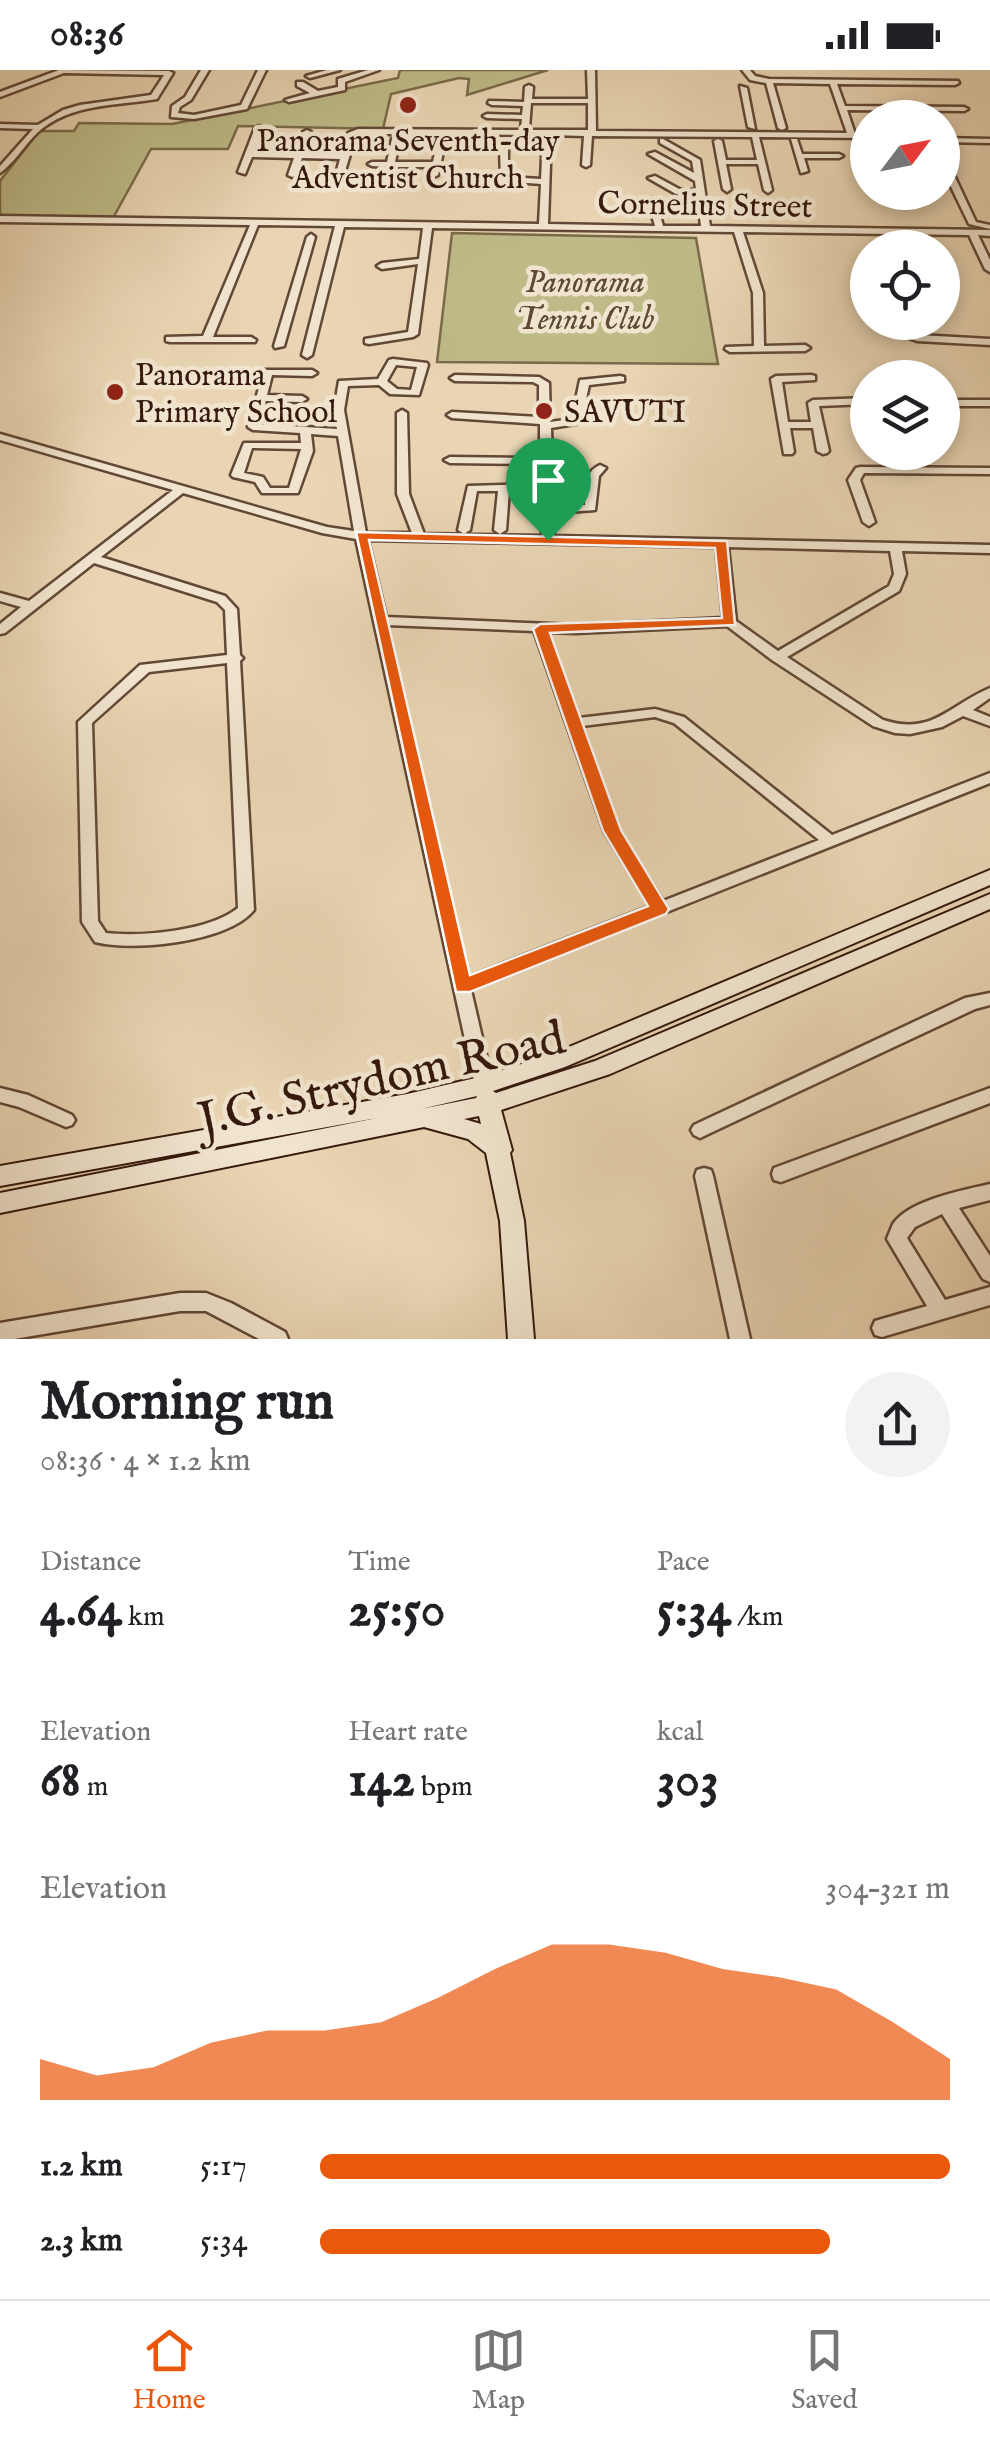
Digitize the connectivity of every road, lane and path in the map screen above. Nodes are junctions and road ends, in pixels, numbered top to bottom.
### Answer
1 (154, 70) edge
2 (206, 70) edge
3 (262, 70) edge
4 (336, 70) edge
5 (375, 70) edge
6 (591, 70) edge
7 (746, 70) edge
8 (322, 71) edge
9 (310, 76) dead end
10 (769, 81) junction
11 (833, 82) junction
12 (955, 83) dead end
13 (300, 84) dead end
14 (163, 85) junction
15 (174, 85) dead end
16 (184, 85) dead end
17 (198, 85) junction
18 (529, 87) dead end
19 (743, 88) dead end
20 (316, 94) junction
21 (0, 96) edge
22 (289, 100) dead end
23 (492, 102) dead end
24 (527, 102) junction
25 (590, 102) junction
26 (747, 106) junction
27 (776, 107) junction
28 (842, 108) junction
29 (964, 109) dead end
30 (487, 116) dead end
31 (526, 117) junction
32 (0, 126) edge
33 (36, 127) junction
34 (259, 128) dead end
35 (525, 128) dead end
36 (782, 128) dead end
37 (850, 130) edge
38 (444, 131) junction
39 (754, 131) junction
40 (307, 132) dead end
41 (547, 132) junction
42 (590, 132) junction
43 (833, 136) junction
44 (850, 136) edge
45 (396, 139) dead end
46 (960, 139) edge
47 (989, 139) edge
48 (663, 141) dead end
49 (718, 141) dead end
50 (794, 141) dead end
51 (504, 148) dead end
52 (249, 154) junction
53 (652, 154) dead end
54 (299, 155) junction
55 (345, 156) junction
56 (799, 156) junction
57 (839, 156) junction
58 (722, 162) junction
59 (762, 162) junction
60 (372, 164) dead end
61 (391, 164) junction
62 (586, 165) dead end
63 (0, 171) edge
64 (804, 171) dead end
65 (242, 172) dead end
66 (843, 172) dead end
67 (292, 174) dead end
68 (388, 176) dead end
69 (339, 178) dead end
70 (652, 178) dead end
71 (698, 179) junction
72 (546, 182) junction
73 (727, 189) dead end
74 (768, 190) dead end
75 (702, 193) junction
76 (960, 196) edge
77 (652, 201) dead end
78 (0, 219) edge
79 (254, 223) junction
80 (340, 224) junction
81 (428, 225) junction
82 (543, 227) junction
83 (660, 229) junction
84 (706, 229) junction
85 (738, 230) junction
86 (990, 230) edge
87 (850, 232) edge
88 (960, 233) edge
89 (972, 233) junction
90 (311, 237) dead end
91 (985, 251) edge
92 (422, 261) junction
93 (382, 266) dead end
94 (302, 268) junction
95 (329, 268) junction
96 (990, 269) edge
97 (170, 339) dead end
98 (208, 339) junction
99 (251, 340) dead end
100 (944, 340) edge
101 (369, 341) dead end
102 (990, 342) edge
103 (278, 346) dead end
104 (760, 348) junction
105 (805, 348) dead end
106 (730, 349) dead end
107 (306, 356) dead end
108 (312, 373) dead end
109 (455, 378) dead end
110 (620, 378) dead end
111 (811, 378) dead end
112 (381, 382) dead end
113 (261, 398) junction
114 (302, 399) dead end
115 (850, 401) edge
116 (960, 402) edge
117 (990, 403) edge
118 (402, 414) dead end
119 (452, 415) dead end
120 (544, 421) junction
121 (783, 425) junction
122 (817, 425) junction
123 (305, 430) junction
124 (342, 433) junction
125 (0, 437) edge
126 (306, 446) junction
127 (823, 451) dead end
128 (788, 452) dead end
129 (450, 460) dead end
130 (549, 461) junction
131 (600, 468) dead end
132 (990, 471) edge
133 (504, 487) junction
134 (549, 487) junction
135 (180, 490) junction
136 (550, 510) junction
137 (869, 522) dead end
138 (464, 530) dead end
139 (500, 530) dead end
140 (361, 536) junction
141 (420, 538) junction
142 (548, 540) junction
143 (722, 544) junction
144 (895, 547) junction
145 (990, 549) edge
146 (94, 560) junction
147 (0, 597) edge
148 (30, 606) junction
149 (381, 621) junction
150 (730, 622) junction
151 (540, 629) junction
152 (0, 630) edge
153 (777, 656) junction
154 (236, 658) junction
155 (990, 692) edge
156 (962, 711) junction
157 (990, 722) edge
158 (574, 723) junction
159 (990, 778) edge
160 (830, 841) junction
161 (990, 877) edge
162 (990, 902) edge
163 (660, 909) junction
164 (463, 986) junction
165 (990, 998) edge
166 (0, 1094) edge
167 (486, 1095) junction
168 (990, 1095) edge
169 (66, 1120) dead end
170 (412, 1121) junction
171 (700, 1130) dead end
172 (500, 1151) junction
173 (781, 1174) dead end
174 (0, 1176) edge
175 (704, 1176) dead end
176 (990, 1192) edge
177 (0, 1203) edge
178 (946, 1204) junction
179 (990, 1273) edge
180 (990, 1296) edge
181 (942, 1312) junction
182 (882, 1328) dead end
183 (0, 1332) edge
184 (278, 1339) edge
185 (521, 1339) edge
186 (740, 1339) edge

1 - 14 street
1 - 21 street
2 - 17 street
3 - 17 street
4 - 8 street
5 - 20 street
6 - 25 street
7 - 10 street
8 - 9 street
10 - 11 street
10 - 27 street
11 - 12 street
11 - 28 street
13 - 20 street
14 - 15 street
14 - 33 street
16 - 17 street
18 - 24 street
19 - 26 street
20 - 22 street
23 - 24 street
24 - 25 street
24 - 31 street
25 - 42 street
26 - 27 street
26 - 39 street
27 - 36 street
28 - 29 street
28 - 37 street
30 - 31 street
31 - 35 street
32 - 33 street
33 - 63 street
34 - 52 street
38 - 41 street
38 - 55 street
38 - 61 street
39 - 42 street
39 - 43 street
39 - 59 street
40 - 54 street
41 - 42 street
41 - 72 street
42 - 62 street
43 - 44 street
43 - 57 street
45 - 61 street
46 - 47 street
48 - 71 street
49 - 58 street
50 - 56 street
51 - 72 street
52 - 54 street
52 - 65 street
53 - 71 street
54 - 55 street
54 - 67 street
55 - 69 street
56 - 57 street
56 - 64 street
57 - 66 street
58 - 59 street
58 - 73 street
59 - 74 street
60 - 61 street
61 - 68 street
70 - 75 street
71 - 75 street
72 - 82 street
75 - 84 street
76 - 86 street
77 - 83 street
78 - 79 street, Cornelius Street
79 - 80 street, Cornelius Street
79 - 98 street
80 - 81 street, Cornelius Street
80 - 95 street
81 - 82 street, Cornelius Street
81 - 92 street
82 - 83 street, Cornelius Street
83 - 84 street, Cornelius Street
84 - 85 street, Cornelius Street
85 - 87 street, Cornelius Street
85 - 104 street
86 - 89 street, Cornelius Street
88 - 89 street, Cornelius Street
89 - 91 street
90 - 94 street
91 - 96 street
92 - 93 street
92 - 101 street
94 - 95 street
94 - 103 street
95 - 107 street
97 - 98 street
98 - 99 street
100 - 102 street
104 - 105 street
104 - 106 street
108 - 113 street
109 - 120 street
110 - 120 street
111 - 121 street
112 - 124 street
113 - 114 street
113 - 123 street
115 - 122 street
116 - 117 street
118 - 141 street
119 - 120 street
120 - 130 street
121 - 122 street
121 - 128 street
122 - 127 street
123 - 124 street
123 - 126 street
124 - 140 street
125 - 135 street
126 - 126 street
129 - 130 street
130 - 134 street
131 - 136 street
132 - 137 street
133 - 134 street
133 - 138 street
133 - 139 street
134 - 136 street
135 - 140 street
135 - 146 street
136 - 142 street
140 - 141 street
140 - 149 street
141 - 142 street
142 - 143 street
143 - 144 street
143 - 150 street
144 - 145 street
144 - 153 street
146 - 148 street
146 - 154 street
147 - 148 street
148 - 152 street
149 - 151 street
149 - 164 street
150 - 151 street
150 - 153 street
151 - 158 street
153 - 156 street
154 - 154 street
155 - 156 street
156 - 157 street
158 - 160 street
158 - 163 street
159 - 160 street
160 - 163 street
161 - 167 street, J.G. Strydom Road
162 - 167 street, J.G. Strydom Road
163 - 164 street
164 - 167 street
165 - 171 street
166 - 169 street
167 - 170 street, J.G. Strydom Road
167 - 172 street
167 - 174 street, J.G. Strydom Road
168 - 173 street
170 - 172 street
170 - 177 street, J.G. Strydom Road
172 - 185 street
175 - 186 street
176 - 178 street
178 - 179 street
178 - 181 street
180 - 181 street
181 - 182 street
183 - 184 street

